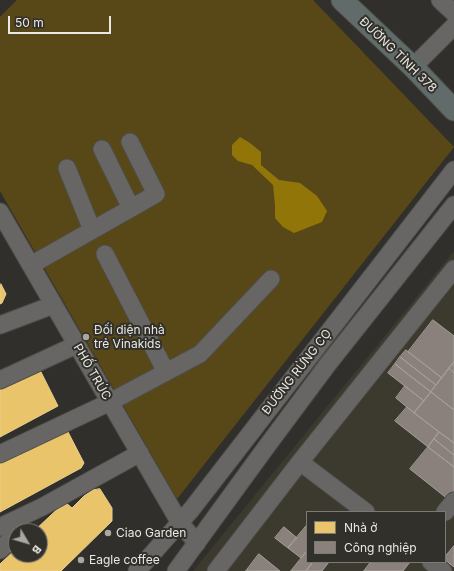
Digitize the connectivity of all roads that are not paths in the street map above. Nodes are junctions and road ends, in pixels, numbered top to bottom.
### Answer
1 (342, 0) edge
2 (440, 0) edge
3 (454, 12) edge
4 (454, 26) edge
5 (413, 67) junction
6 (454, 110) edge
7 (130, 142) dead end
8 (102, 149) dead end
9 (67, 168) dead end
10 (454, 170) edge
11 (454, 206) edge
12 (131, 208) junction
13 (0, 212) edge
14 (92, 230) junction
15 (5, 234) edge
16 (106, 254) dead end
17 (30, 265) junction
18 (454, 269) edge
19 (271, 279) dead end
20 (53, 305) junction
21 (0, 325) edge
22 (76, 344) junction
23 (166, 372) junction
24 (0, 380) edge
25 (110, 402) junction
26 (140, 453) junction
27 (0, 454) edge
28 (300, 462) junction
29 (454, 501) edge
30 (42, 507) junction
31 (365, 511) edge
32 (446, 511) edge
33 (180, 522) junction
34 (27, 523) edge
35 (0, 527) edge
36 (8, 542) edge
37 (197, 543) junction
38 (0, 550) edge
39 (432, 563) edge
40 (137, 571) edge
41 (176, 571) edge
42 (216, 571) edge
43 (443, 571) edge

1 - 5 main road, ĐƯỜNG TỈNH 378
2 - 3 street
4 - 5 street
5 - 6 main road, ĐƯỜNG TỈNH 378
7 - 12 street
8 - 12 street
9 - 14 street
10 - 33 street, ĐƯỜNG RỪNG CỌ
11 - 37 street, ĐƯỜNG RỪNG CỌ
12 - 14 street
13 - 15 street, PHỐ TRÚC
14 - 17 street
15 - 17 street, PHỐ TRÚC
16 - 23 street
17 - 20 street, PHỐ TRÚC
18 - 28 street
19 - 23 street
20 - 21 street
20 - 22 street, PHỐ TRÚC
22 - 24 street
22 - 25 street, PHỐ TRÚC
23 - 25 street
25 - 26 street, PHỐ TRÚC
25 - 27 street
26 - 30 street
26 - 33 street, PHỐ TRÚC
28 - 31 street
28 - 42 street
29 - 32 street
30 - 34 street
30 - 35 street
33 - 37 street, PHỐ TRÚC
33 - 40 street, ĐƯỜNG RỪNG CỌ
36 - 38 street
37 - 41 street, ĐƯỜNG RỪNG CỌ
39 - 43 street

